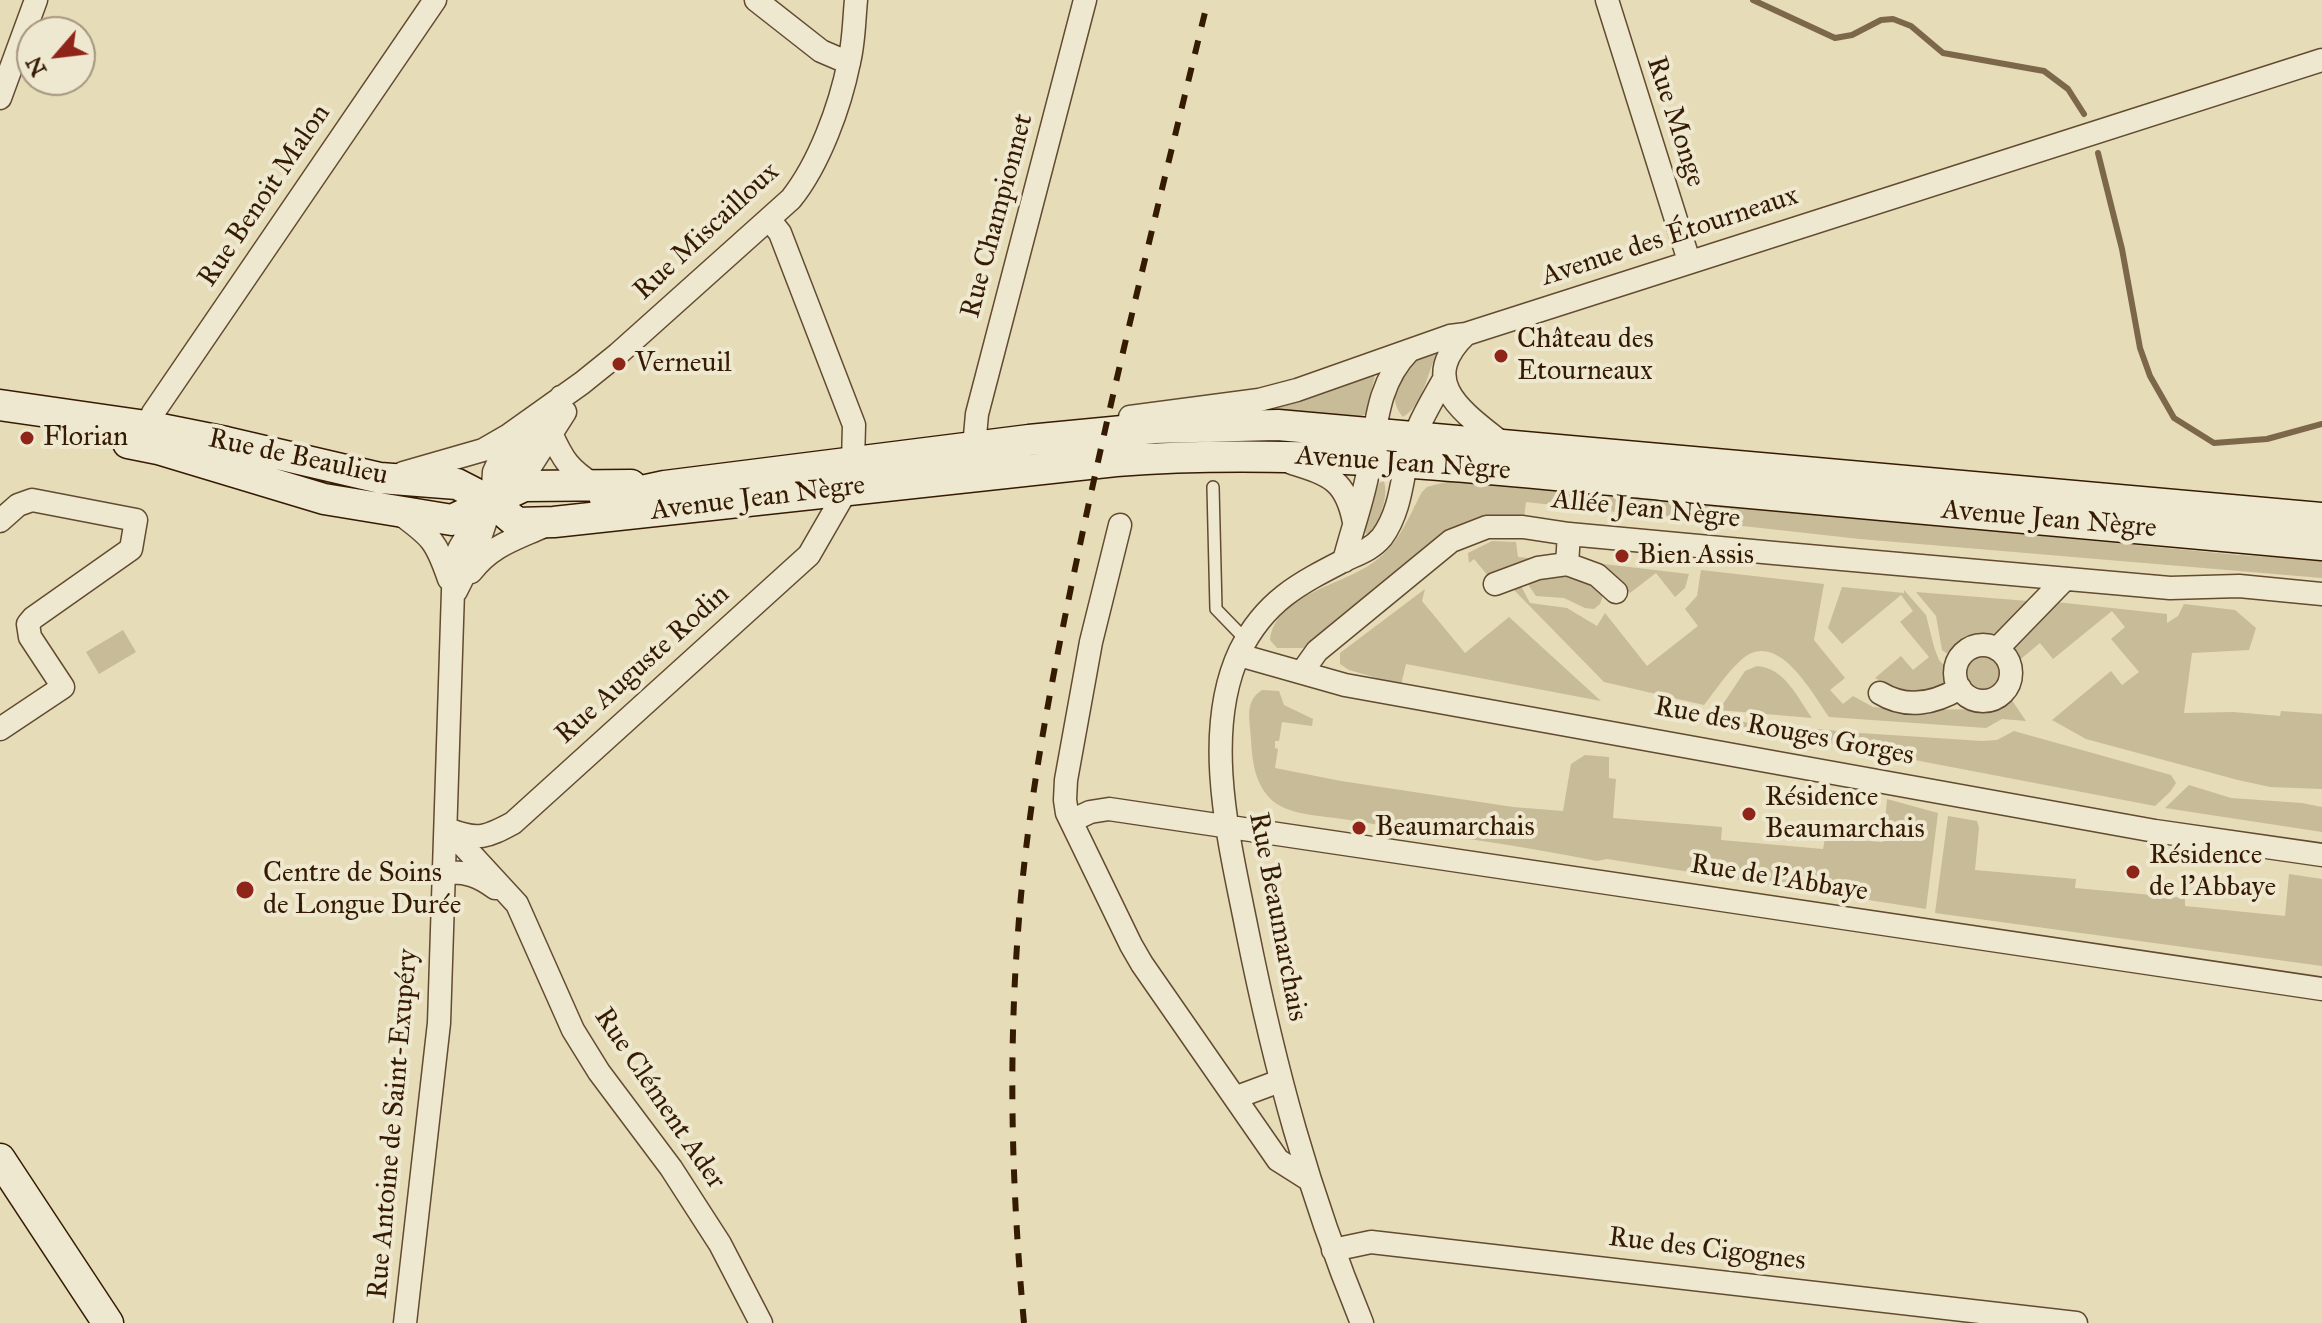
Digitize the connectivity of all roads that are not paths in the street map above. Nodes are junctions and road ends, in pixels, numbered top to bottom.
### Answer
1 (435, 0) edge
2 (756, 0) edge
3 (856, 0) edge
4 (1085, 0) edge
5 (1607, 0) edge
6 (16, 54) edge
7 (2322, 60) edge
8 (849, 63) junction
9 (0, 98) edge
10 (769, 219) junction
11 (1689, 261) junction
12 (1466, 334) junction
13 (1411, 349) junction
14 (1443, 381) junction
15 (582, 383) junction
16 (561, 397) junction
17 (0, 405) edge
18 (536, 414) junction
19 (0, 423) edge
20 (551, 433) junction
21 (149, 440) junction
22 (1029, 440) junction
23 (1503, 444) junction
24 (974, 447) junction
25 (1372, 447) junction
26 (1411, 450) junction
27 (1264, 455) junction
28 (850, 476) junction
29 (380, 478) junction
30 (594, 485) junction
31 (665, 486) junction
32 (1213, 487) dead end
33 (492, 502) junction
34 (395, 510) junction
35 (2322, 518) edge
36 (0, 521) edge
37 (554, 522) junction
38 (1120, 525) dead end
39 (1355, 527) junction
40 (1569, 534) junction
41 (2322, 545) edge
42 (1344, 561) junction
43 (1567, 564) junction
44 (2065, 579) junction
45 (1495, 584) dead end
46 (1616, 592) dead end
47 (2322, 594) edge
48 (454, 596) junction
49 (1243, 647) junction
50 (1997, 649) junction
51 (1302, 672) junction
52 (1960, 688) junction
53 (1880, 693) dead end
54 (0, 729) edge
55 (1071, 821) junction
56 (1227, 827) junction
57 (447, 828) junction
58 (2322, 855) edge
59 (445, 873) junction
60 (517, 904) junction
61 (2322, 989) edge
62 (1280, 1081) junction
63 (1237, 1097) junction
64 (0, 1159) edge
65 (1308, 1179) junction
66 (1333, 1250) junction
67 (108, 1323) edge
68 (405, 1323) edge
69 (761, 1323) edge
70 (1362, 1323) edge
71 (2076, 1323) edge

1 - 21 street, Rue Benoit Malon
2 - 8 street
3 - 8 street, Rue Miscailloux
4 - 24 street, Rue Championnet
5 - 11 street, Rue Monge
6 - 9 street
7 - 11 street, Avenue des Étourneaux
8 - 10 street, Rue Miscailloux
10 - 15 street, Rue Miscailloux
10 - 28 street
11 - 12 street, Avenue des Étourneaux
12 - 13 street, Avenue des Étourneaux
12 - 14 street, Rue Beaumarchais
13 - 22 street, Avenue des Étourneaux
13 - 25 street
14 - 23 street
14 - 26 street, Rue Beaumarchais
15 - 16 street, Rue Miscailloux
15 - 20 street
16 - 18 street, Rue Miscailloux
16 - 33 street
17 - 21 main road, Rue de Beaulieu
18 - 29 street
18 - 33 street
19 - 21 main road, Rue de Beaulieu
20 - 30 street
20 - 33 street
21 - 29 main road, Rue de Beaulieu
21 - 33 main road
21 - 34 main road, Rue de Beaulieu
22 - 24 main road, Avenue Jean Nègre
22 - 25 main road, Avenue Jean Nègre
23 - 26 main road, Avenue Jean Nègre
23 - 35 main road, Avenue Jean Nègre
24 - 28 main road, Avenue Jean Nègre
25 - 26 main road, Avenue Jean Nègre
25 - 27 main road, Avenue Jean Nègre
25 - 39 street
26 - 41 main road, Avenue Jean Nègre
26 - 42 street, Rue Beaumarchais
27 - 28 main road, Avenue Jean Nègre
27 - 39 street
28 - 31 main road, Avenue Jean Nègre
28 - 37 main road, Avenue Jean Nègre
28 - 57 street, Rue Auguste Rodin
29 - 33 main road, Rue de Beaulieu
30 - 31 main road, Avenue Jean Nègre
30 - 33 main road, Avenue Jean Nègre
31 - 33 main road, Avenue Jean Nègre
32 - 49 lane
33 - 34 main road, Rue de Beaulieu
33 - 37 main road, Avenue Jean Nègre
33 - 48 street, Rue Antoine de Saint-Exupéry
34 - 48 street, Rue de Beaulieu
36 - 54 street
37 - 48 street
38 - 55 street
39 - 42 street
40 - 43 street
40 - 44 street, Allée Jean Nègre
40 - 51 street, Allée Jean Nègre
42 - 49 street, Rue Beaumarchais
43 - 45 street
43 - 46 street
44 - 47 street, Allée Jean Nègre
44 - 50 street
48 - 57 street, Rue Antoine de Saint-Exupéry
49 - 51 street, Rue des Rouges Gorges
49 - 56 street, Rue Beaumarchais
50 - 52 street
50 - 52 street
51 - 58 street, Rue des Rouges Gorges
52 - 53 street
55 - 56 street, Rue de l'Abbaye
55 - 63 street
56 - 61 street, Rue de l'Abbaye
56 - 62 street, Rue Beaumarchais
57 - 59 street, Rue Antoine de Saint-Exupéry
57 - 60 street, Rue Clément Ader
59 - 60 street, Rue Clément Ader
59 - 68 street, Rue Antoine de Saint-Exupéry
60 - 69 street, Rue Clément Ader
62 - 63 street
62 - 65 street, Rue Beaumarchais
63 - 65 street
64 - 67 main road
65 - 66 street, Rue Beaumarchais
66 - 70 street, Rue Beaumarchais
66 - 71 street, Rue des Cigognes

